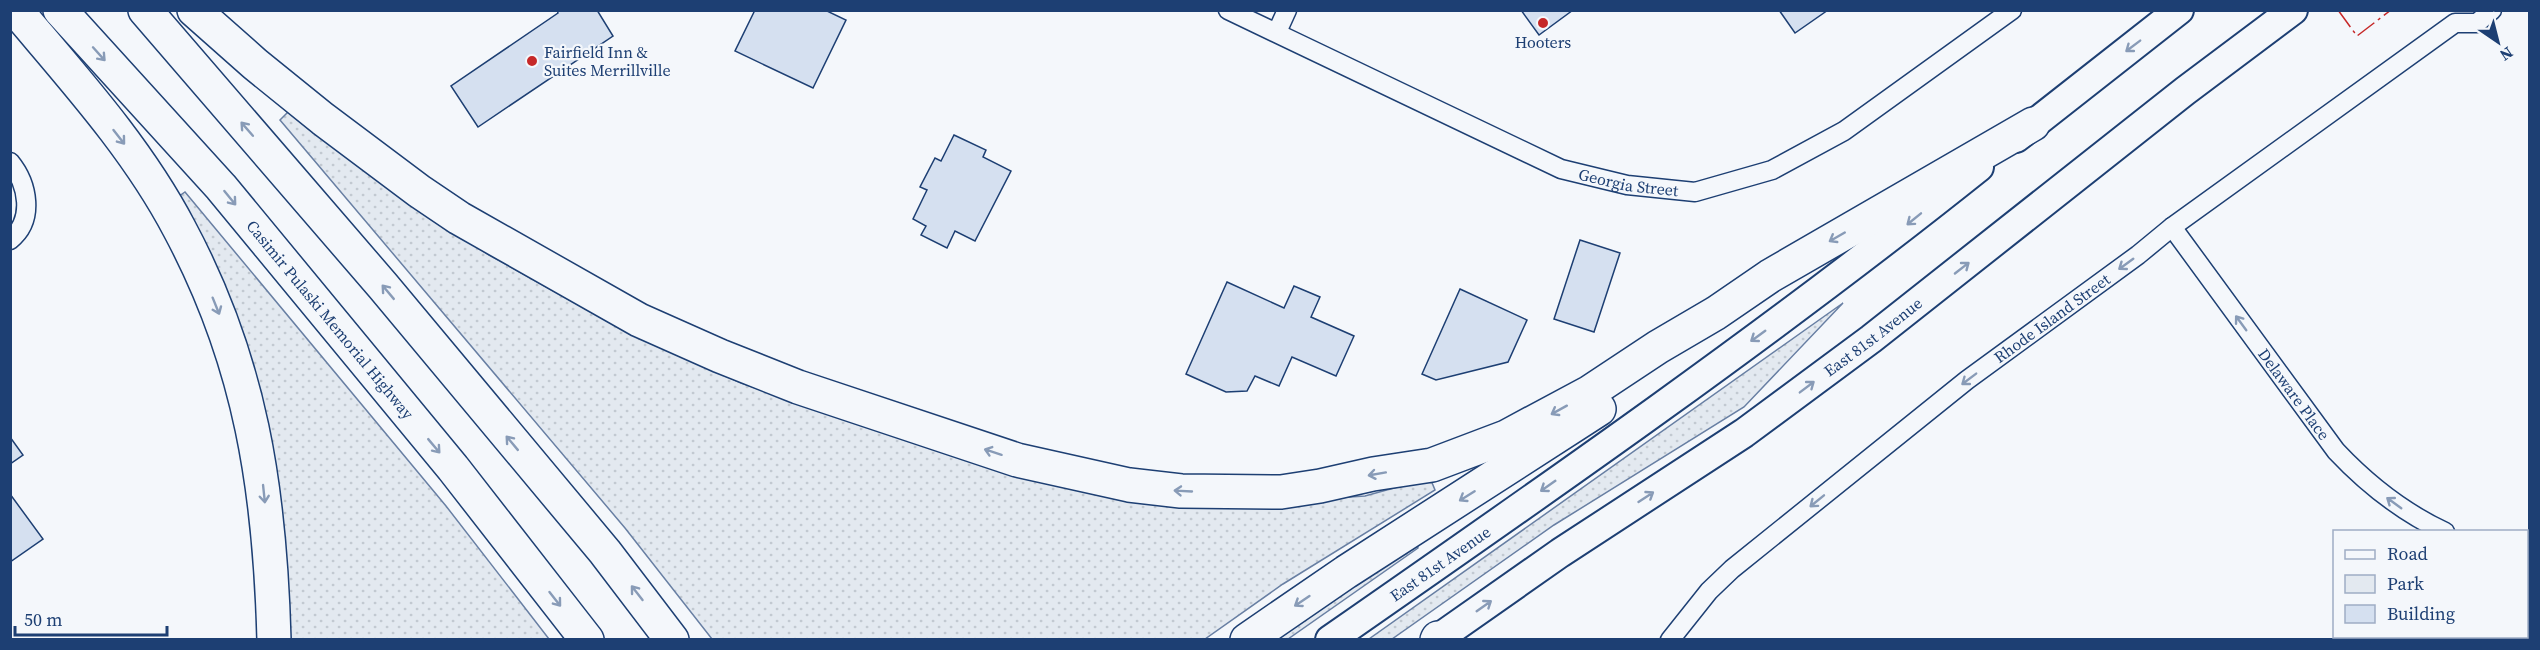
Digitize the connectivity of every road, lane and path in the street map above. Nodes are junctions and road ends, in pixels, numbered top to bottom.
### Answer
1 (16, 10) edge
2 (60, 10) edge
3 (145, 10) edge
4 (194, 10) edge
5 (1228, 10) edge
6 (1287, 10) edge
7 (2012, 10) edge
8 (2180, 10) edge
9 (2293, 10) edge
10 (2492, 10) edge
11 (2457, 17) edge
12 (1276, 32) junction
13 (2034, 124) junction
14 (10, 162) edge
15 (2172, 227) junction
16 (12, 239) edge
17 (1716, 313) junction
18 (2443, 530) edge
19 (274, 639) edge
20 (586, 639) edge
21 (672, 639) edge
22 (1247, 639) edge
23 (1330, 639) edge
24 (1437, 639) edge
25 (1670, 639) edge

1 -> 19 highway
2 -> 20 highway, Casimir Pulaski Memorial Highway
21 -> 3 highway
17 -> 4 highway
5 - 12 street, Georgia Street
6 - 12 street
7 - 12 street, Georgia Street
8 -> 13 main road, East 81st Avenue
24 -> 9 main road, East 81st Avenue
10 - 11 street, Rhode Island Street
11 - 15 street, Rhode Island Street
13 -> 17 highway
13 -> 23 main road, East 81st Avenue
14 - 16 street
18 -> 15 street, Delaware Place
15 -> 25 street, Rhode Island Street
17 -> 22 highway

